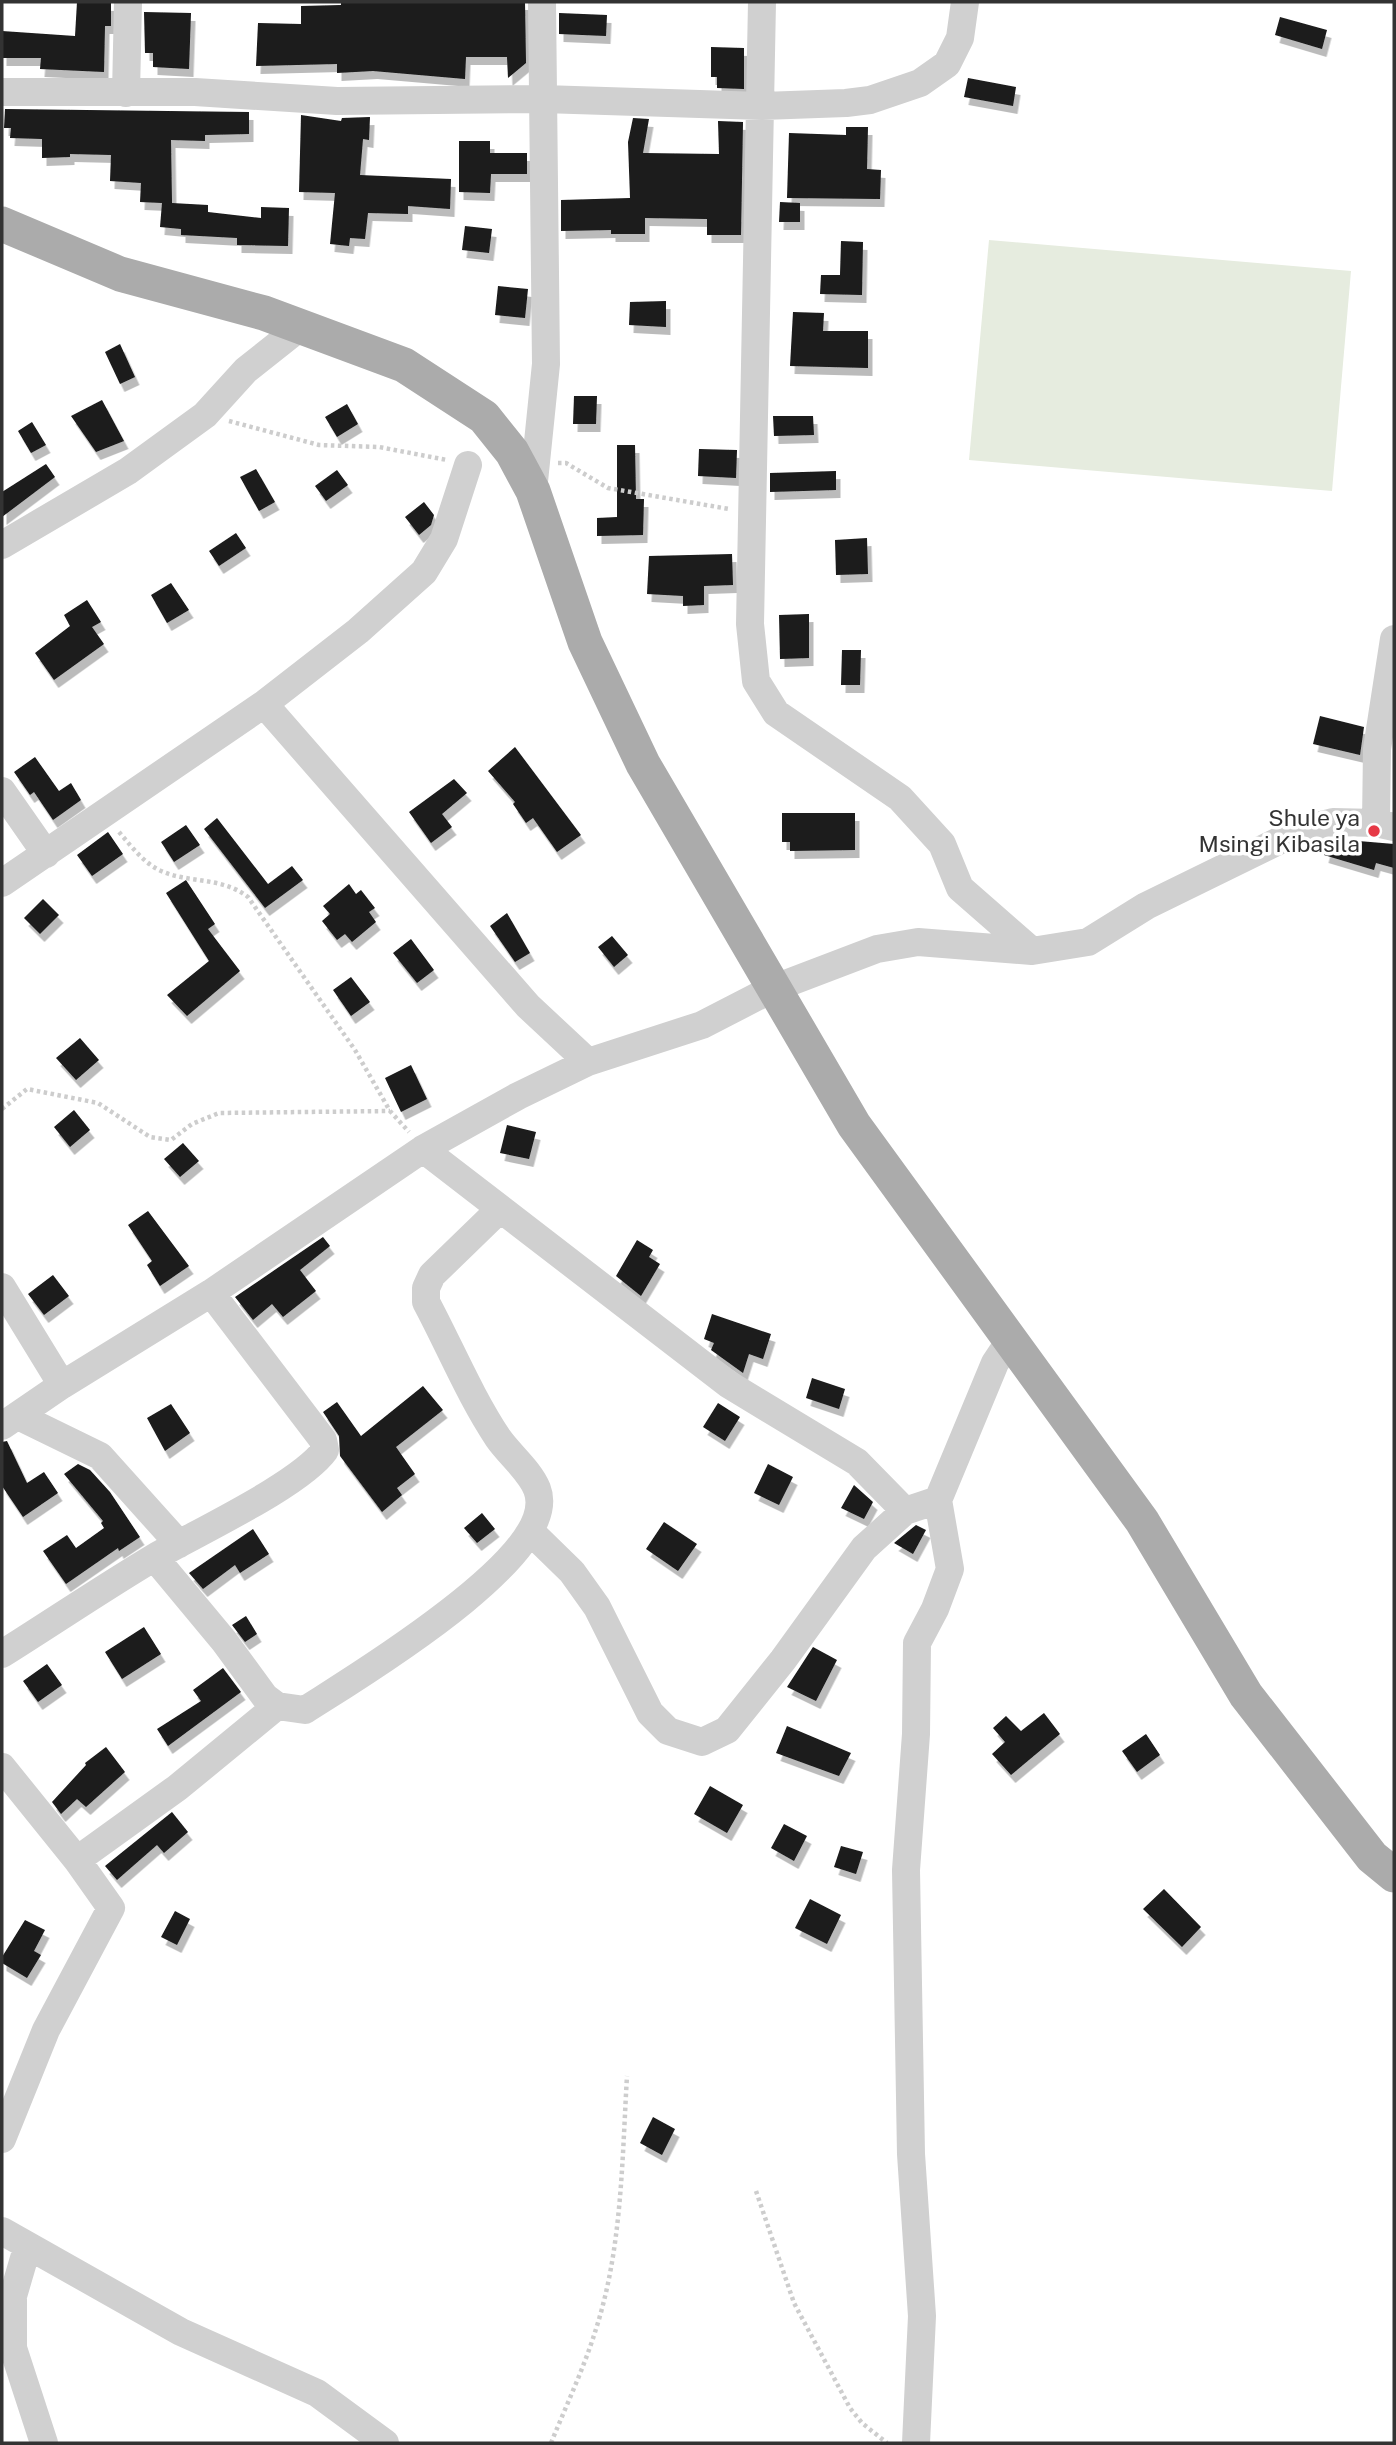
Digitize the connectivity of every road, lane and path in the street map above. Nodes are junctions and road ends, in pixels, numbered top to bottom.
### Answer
1 (128, 2) edge
2 (542, 2) edge
3 (762, 2) edge
4 (965, 2) edge
5 (2, 92) edge
6 (126, 93) junction
7 (544, 99) junction
8 (762, 106) junction
9 (2, 223) edge
10 (299, 328) junction
11 (205, 415) junction
12 (468, 464) joint
13 (535, 476) junction
14 (752, 513) junction
15 (2, 545) edge
16 (1394, 639) edge
17 (264, 704) junction
18 (4, 797) edge
19 (103, 815) junction
20 (1385, 825) edge
21 (46, 854) junction
22 (2, 883) edge
23 (1032, 951) junction
24 (772, 989) junction
25 (588, 1062) junction
26 (2, 1109) edge
27 (390, 1111) junction
28 (423, 1149) junction
29 (499, 1210) junction
30 (2, 1287) edge
31 (211, 1293) junction
32 (1011, 1339) junction
33 (62, 1385) junction
34 (10, 1421) edge
35 (938, 1500) junction
36 (905, 1511) junction
37 (531, 1532) junction
38 (167, 1551) junction
39 (2, 1654) edge
40 (277, 1706) junction
41 (2, 1766) edge
42 (77, 1860) junction
43 (1394, 1875) edge
44 (627, 2077) dead end
45 (2, 2138) edge
46 (756, 2191) dead end
47 (2, 2231) edge
48 (27, 2248) junction
49 (44, 2443) edge
50 (385, 2443) edge
51 (551, 2443) edge
52 (887, 2443) edge
53 (916, 2443) edge

1 - 6 street
2 - 7 street
3 - 8 street
4 - 8 street
5 - 6 street
6 - 7 street
7 - 8 street
7 - 13 street
8 - 14 street
9 - 10 main road
10 - 11 street
10 - 13 main road
11 - 12 path
11 - 15 street
12 - 17 street
13 - 14 path
13 - 24 main road
14 - 23 street
16 - 20 street
17 - 19 street
17 - 25 street
18 - 21 street
19 - 21 street
19 - 27 path
20 - 23 street
21 - 22 street
23 - 24 street
24 - 25 street
24 - 32 main road
25 - 28 street
26 - 27 path
27 - 28 path
28 - 29 street
28 - 31 street
29 - 36 street
29 - 37 street
30 - 33 street
31 - 33 street
31 - 38 street
32 - 35 street
32 - 43 main road
33 - 34 street
34 - 38 street
35 - 36 street
35 - 53 street
36 - 37 street
37 - 40 street
38 - 39 street
38 - 40 street
40 - 42 street
41 - 42 street
42 - 45 street
44 - 51 path
46 - 52 path
47 - 48 street
48 - 49 street
48 - 50 street

